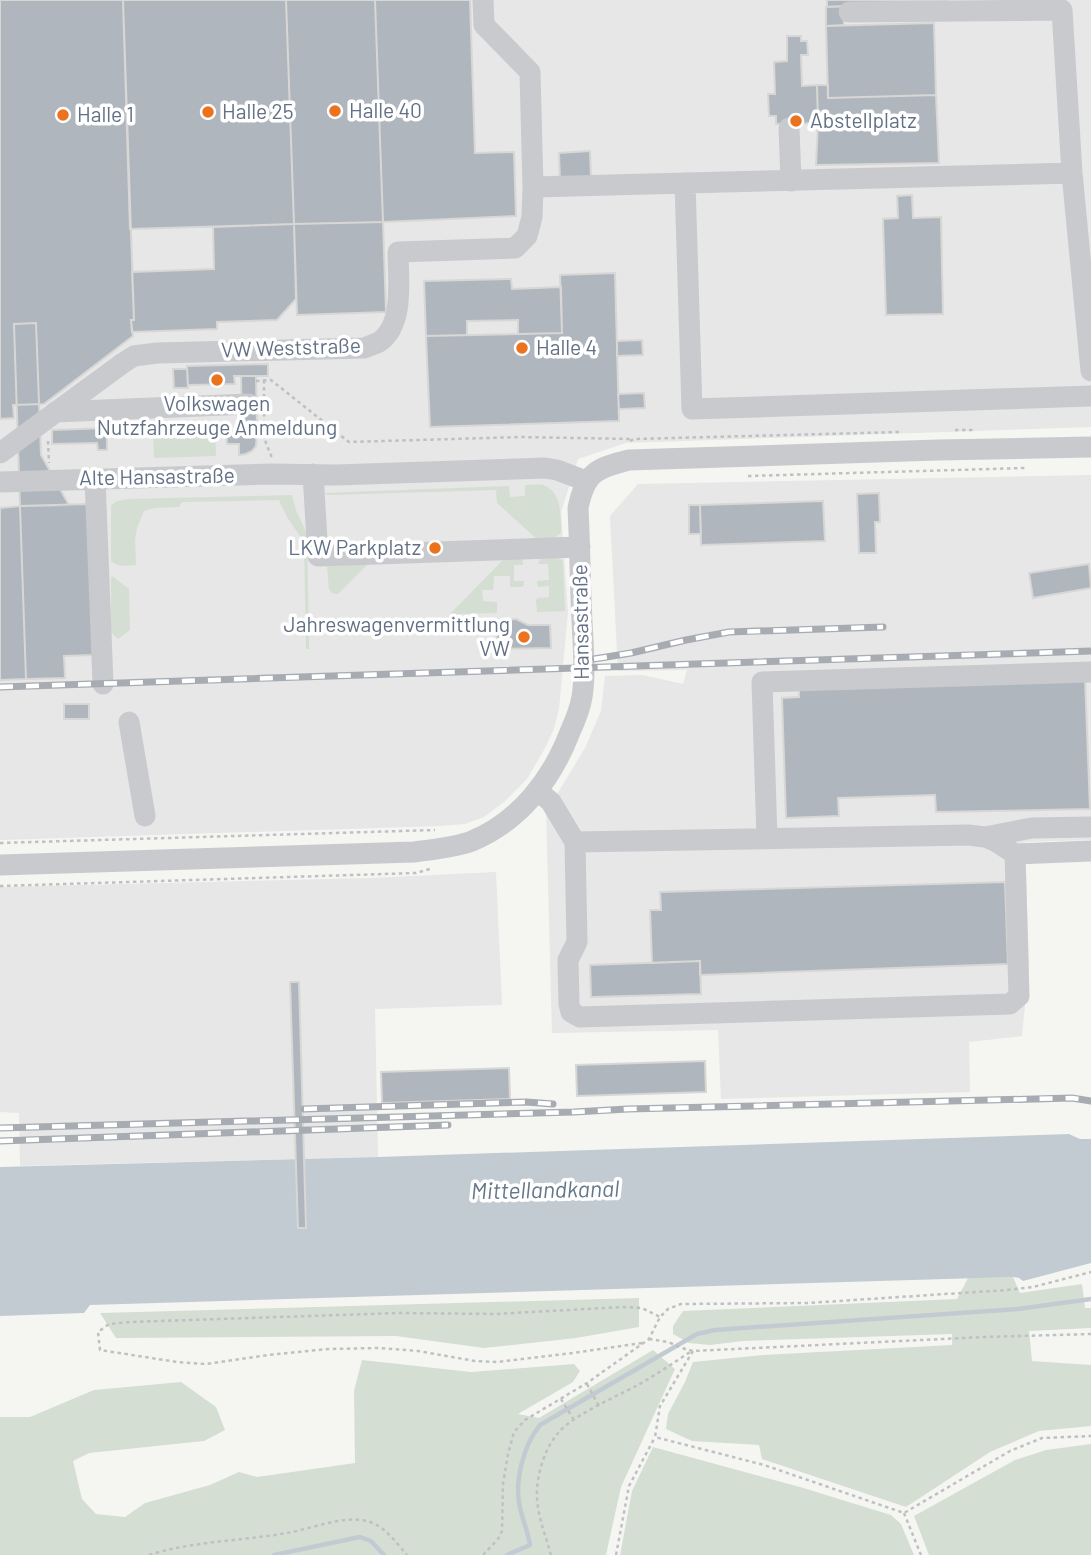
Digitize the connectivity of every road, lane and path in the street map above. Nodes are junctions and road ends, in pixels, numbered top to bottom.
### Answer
1 (482, 0) edge
2 (998, 6) edge
3 (849, 12) dead end
4 (789, 128) dead end
5 (1072, 173) junction
6 (791, 181) junction
7 (685, 183) junction
8 (533, 187) junction
9 (1091, 371) edge
10 (264, 380) junction
11 (256, 381) dead end
12 (1091, 396) edge
13 (249, 404) dead end
14 (49, 417) junction
15 (634, 439) dead end
16 (1091, 447) edge
17 (0, 453) edge
18 (1035, 467) dead end
19 (279, 474) junction
20 (313, 474) junction
21 (742, 476) dead end
22 (94, 479) junction
23 (53, 480) junction
24 (586, 481) junction
25 (0, 482) edge
26 (580, 547) junction
27 (1091, 672) edge
28 (103, 684) dead end
29 (129, 722) dead end
30 (538, 791) junction
31 (145, 816) dead end
32 (1091, 827) edge
33 (443, 830) dead end
34 (985, 837) junction
35 (767, 838) junction
36 (575, 842) junction
37 (0, 843) edge
38 (1091, 851) edge
39 (1015, 854) junction
40 (0, 865) edge
41 (437, 868) dead end
42 (0, 886) edge
43 (1091, 1272) edge
44 (660, 1317) junction
45 (1091, 1334) edge
46 (649, 1339) junction
47 (642, 1343) junction
48 (693, 1351) junction
49 (587, 1384) junction
50 (561, 1398) junction
51 (600, 1406) junction
52 (574, 1420) junction
53 (1091, 1436) edge
54 (655, 1437) junction
55 (905, 1513) junction
56 (149, 1555) edge
57 (407, 1555) edge
58 (483, 1555) edge
59 (551, 1555) edge
60 (616, 1555) edge
61 (921, 1555) edge

1 - 8 street, VW Weststraße
2 - 3 street
2 - 5 street
4 - 6 street
5 - 6 street
5 - 9 street
6 - 7 street
7 - 8 street
7 - 12 street
8 - 14 street, VW Weststraße
10 - 11 path
10 - 15 path
10 - 19 path
13 - 14 street
14 - 17 street, VW Weststraße
14 - 23 path
16 - 24 street
18 - 21 path
19 - 20 street, Alte Hansastraße
19 - 22 street, Alte Hansastraße
20 - 24 street, Alte Hansastraße
20 - 26 street
22 - 23 street, Alte Hansastraße
22 - 28 street
23 - 25 street, Alte Hansastraße
24 - 26 street, Hansastraße
26 - 30 street, Hansastraße
27 - 35 street
29 - 31 street
30 - 36 street
30 - 40 street, Hansastraße
32 - 34 street
33 - 37 path
34 - 35 street
34 - 39 street
35 - 36 street
36 - 39 street
38 - 39 street
41 - 42 path
43 - 44 path
44 - 46 path
44 - 47 path
45 - 48 path
46 - 47 path
46 - 48 path
47 - 49 path
48 - 51 path
48 - 54 path
49 - 50 path
49 - 51 path
50 - 52 path
50 - 58 path
51 - 52 path
52 - 59 path
53 - 55 path
54 - 55 path
54 - 60 path
55 - 61 path
56 - 57 path

